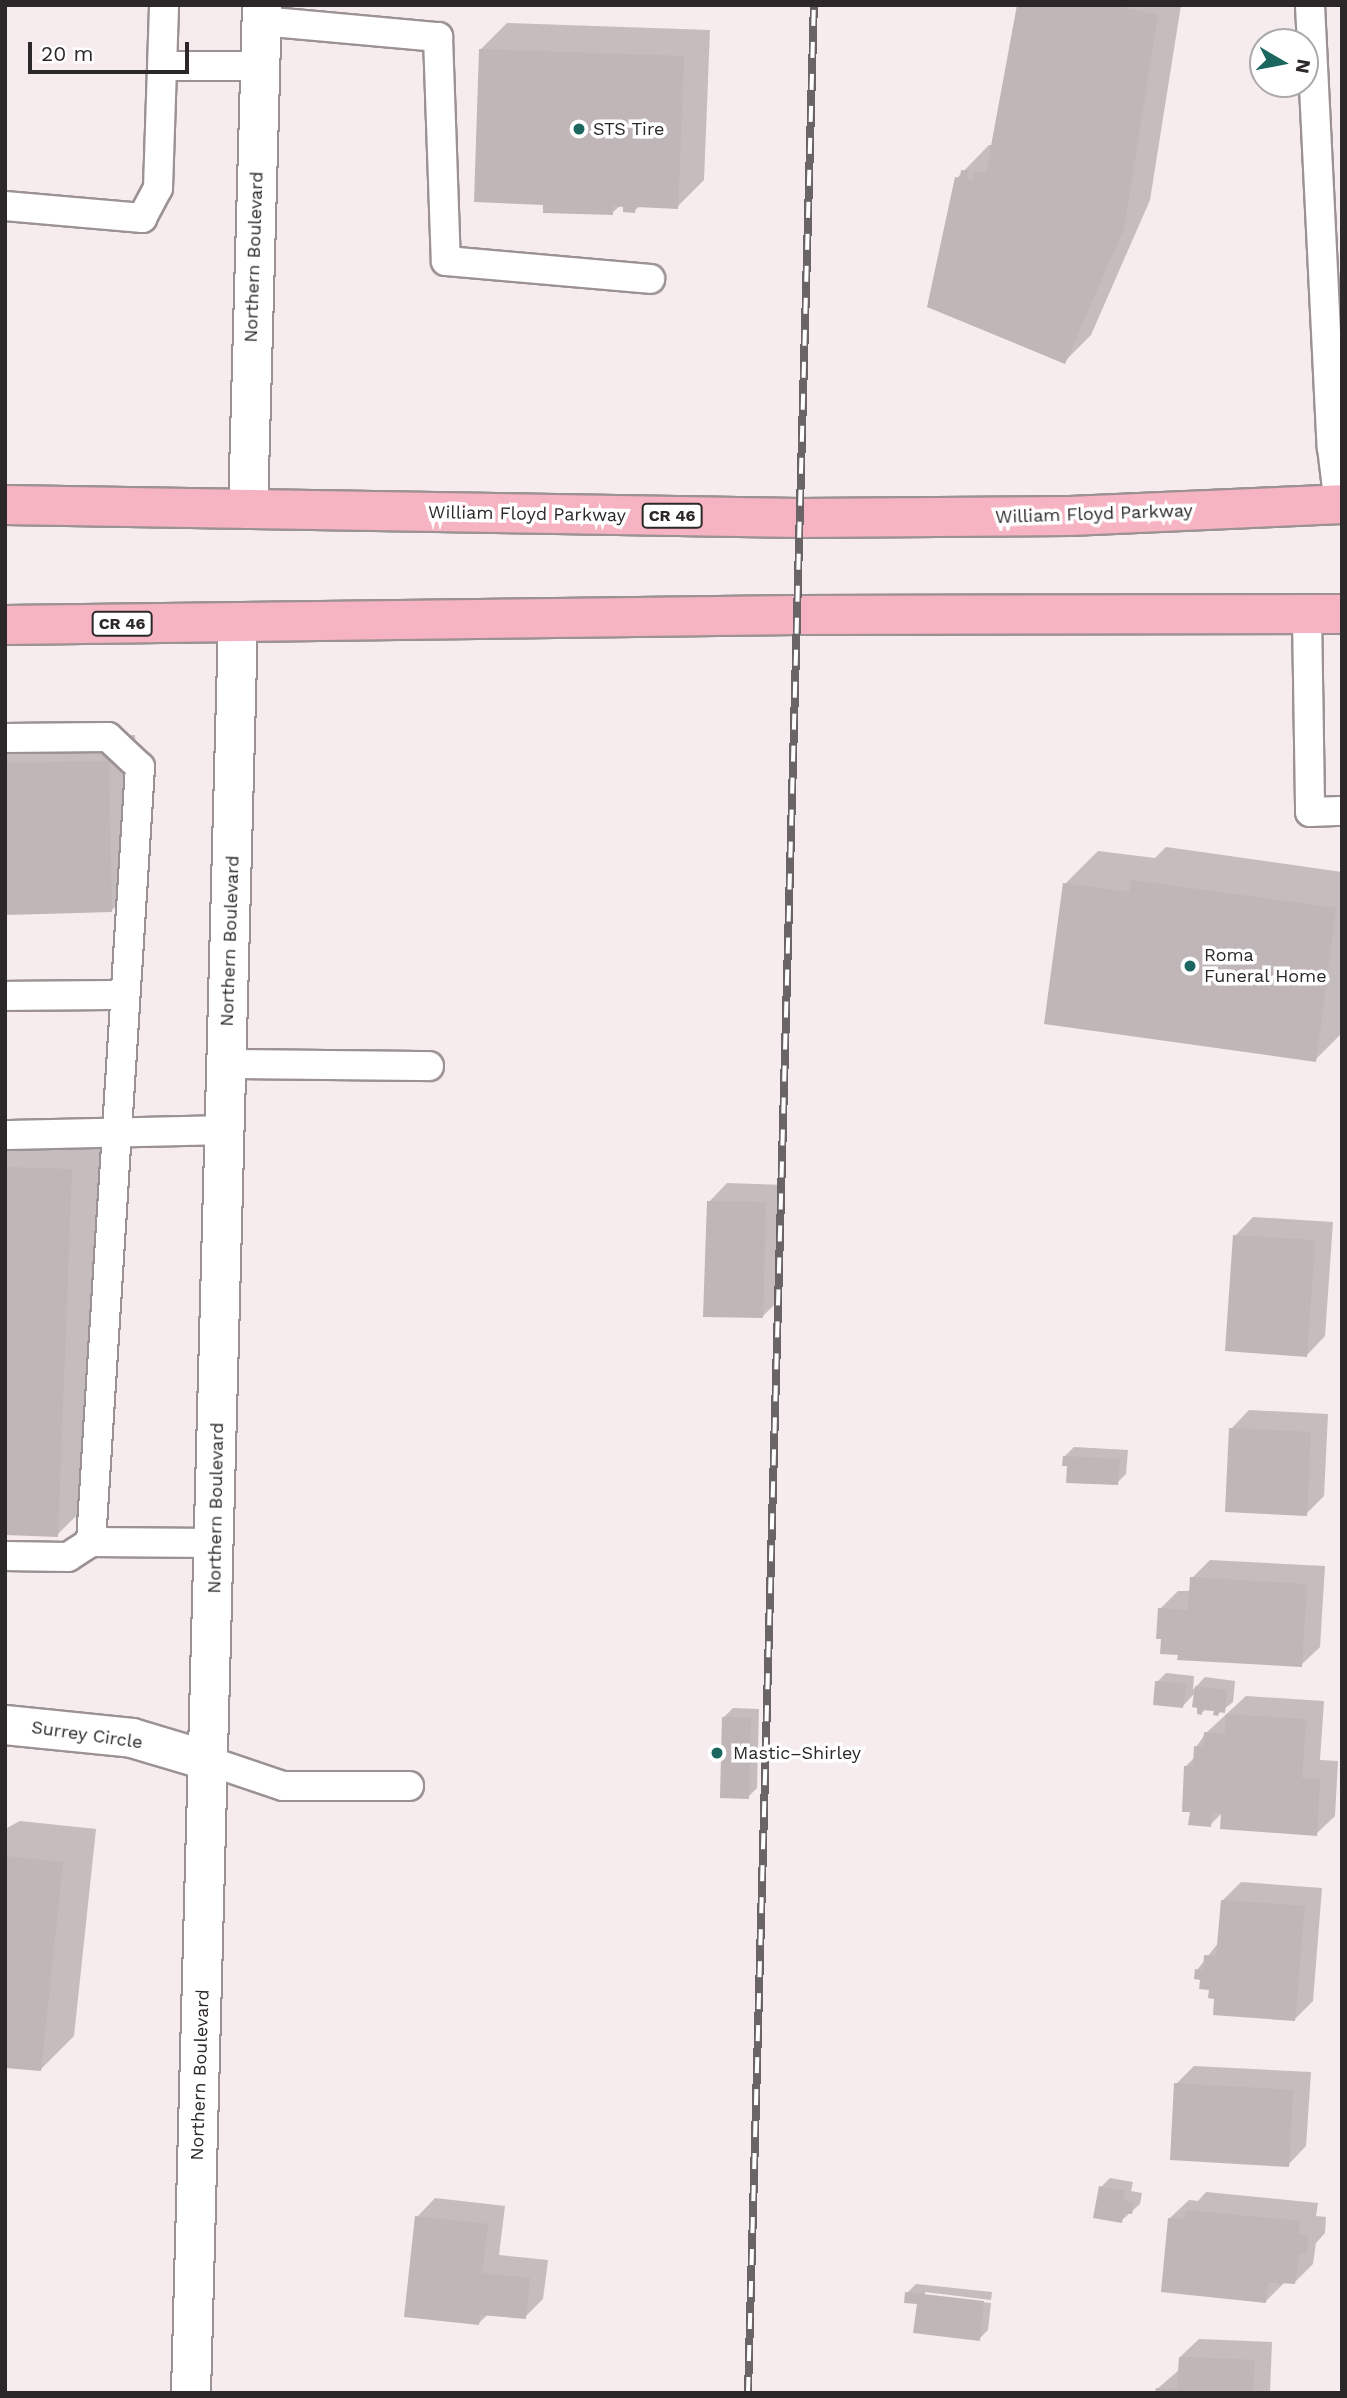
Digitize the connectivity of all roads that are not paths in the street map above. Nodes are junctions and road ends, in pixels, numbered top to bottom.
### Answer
1 (164, 5) edge
2 (1310, 5) edge
3 (261, 13) edge
4 (163, 66) junction
5 (260, 66) junction
6 (5, 206) edge
7 (650, 279) dead end
8 (5, 505) edge
9 (1340, 505) edge
10 (248, 509) junction
11 (1324, 614) edge
12 (238, 623) junction
13 (5, 625) edge
14 (5, 738) edge
15 (1342, 811) edge
16 (125, 995) junction
17 (5, 996) edge
18 (227, 1064) junction
19 (429, 1066) dead end
20 (225, 1130) junction
21 (5, 1135) edge
22 (116, 1135) junction
23 (91, 1542) junction
24 (215, 1543) junction
25 (5, 1556) edge
26 (5, 1725) edge
27 (209, 1761) junction
28 (409, 1786) dead end
29 (191, 2393) edge

1 - 4 lane
2 - 9 lane
3 - 5 street, Northern Boulevard
3 - 7 lane
4 - 5 lane
4 - 6 lane
5 - 10 street, Northern Boulevard
8 - 10 highway, William Floyd Parkway / CR 46
9 - 10 highway, William Floyd Parkway / CR 46
11 - 12 highway, CR 46
11 - 15 lane
12 - 13 highway, CR 46
12 - 18 street, Northern Boulevard
14 - 16 lane
16 - 17 lane
16 - 22 lane
18 - 19 lane
18 - 20 street, Northern Boulevard
20 - 22 lane
20 - 24 street, Northern Boulevard
21 - 22 lane
22 - 23 lane
23 - 24 lane
23 - 25 lane
24 - 27 street, Northern Boulevard
26 - 27 street, Surrey Circle
27 - 28 lane
27 - 29 street, Northern Boulevard

